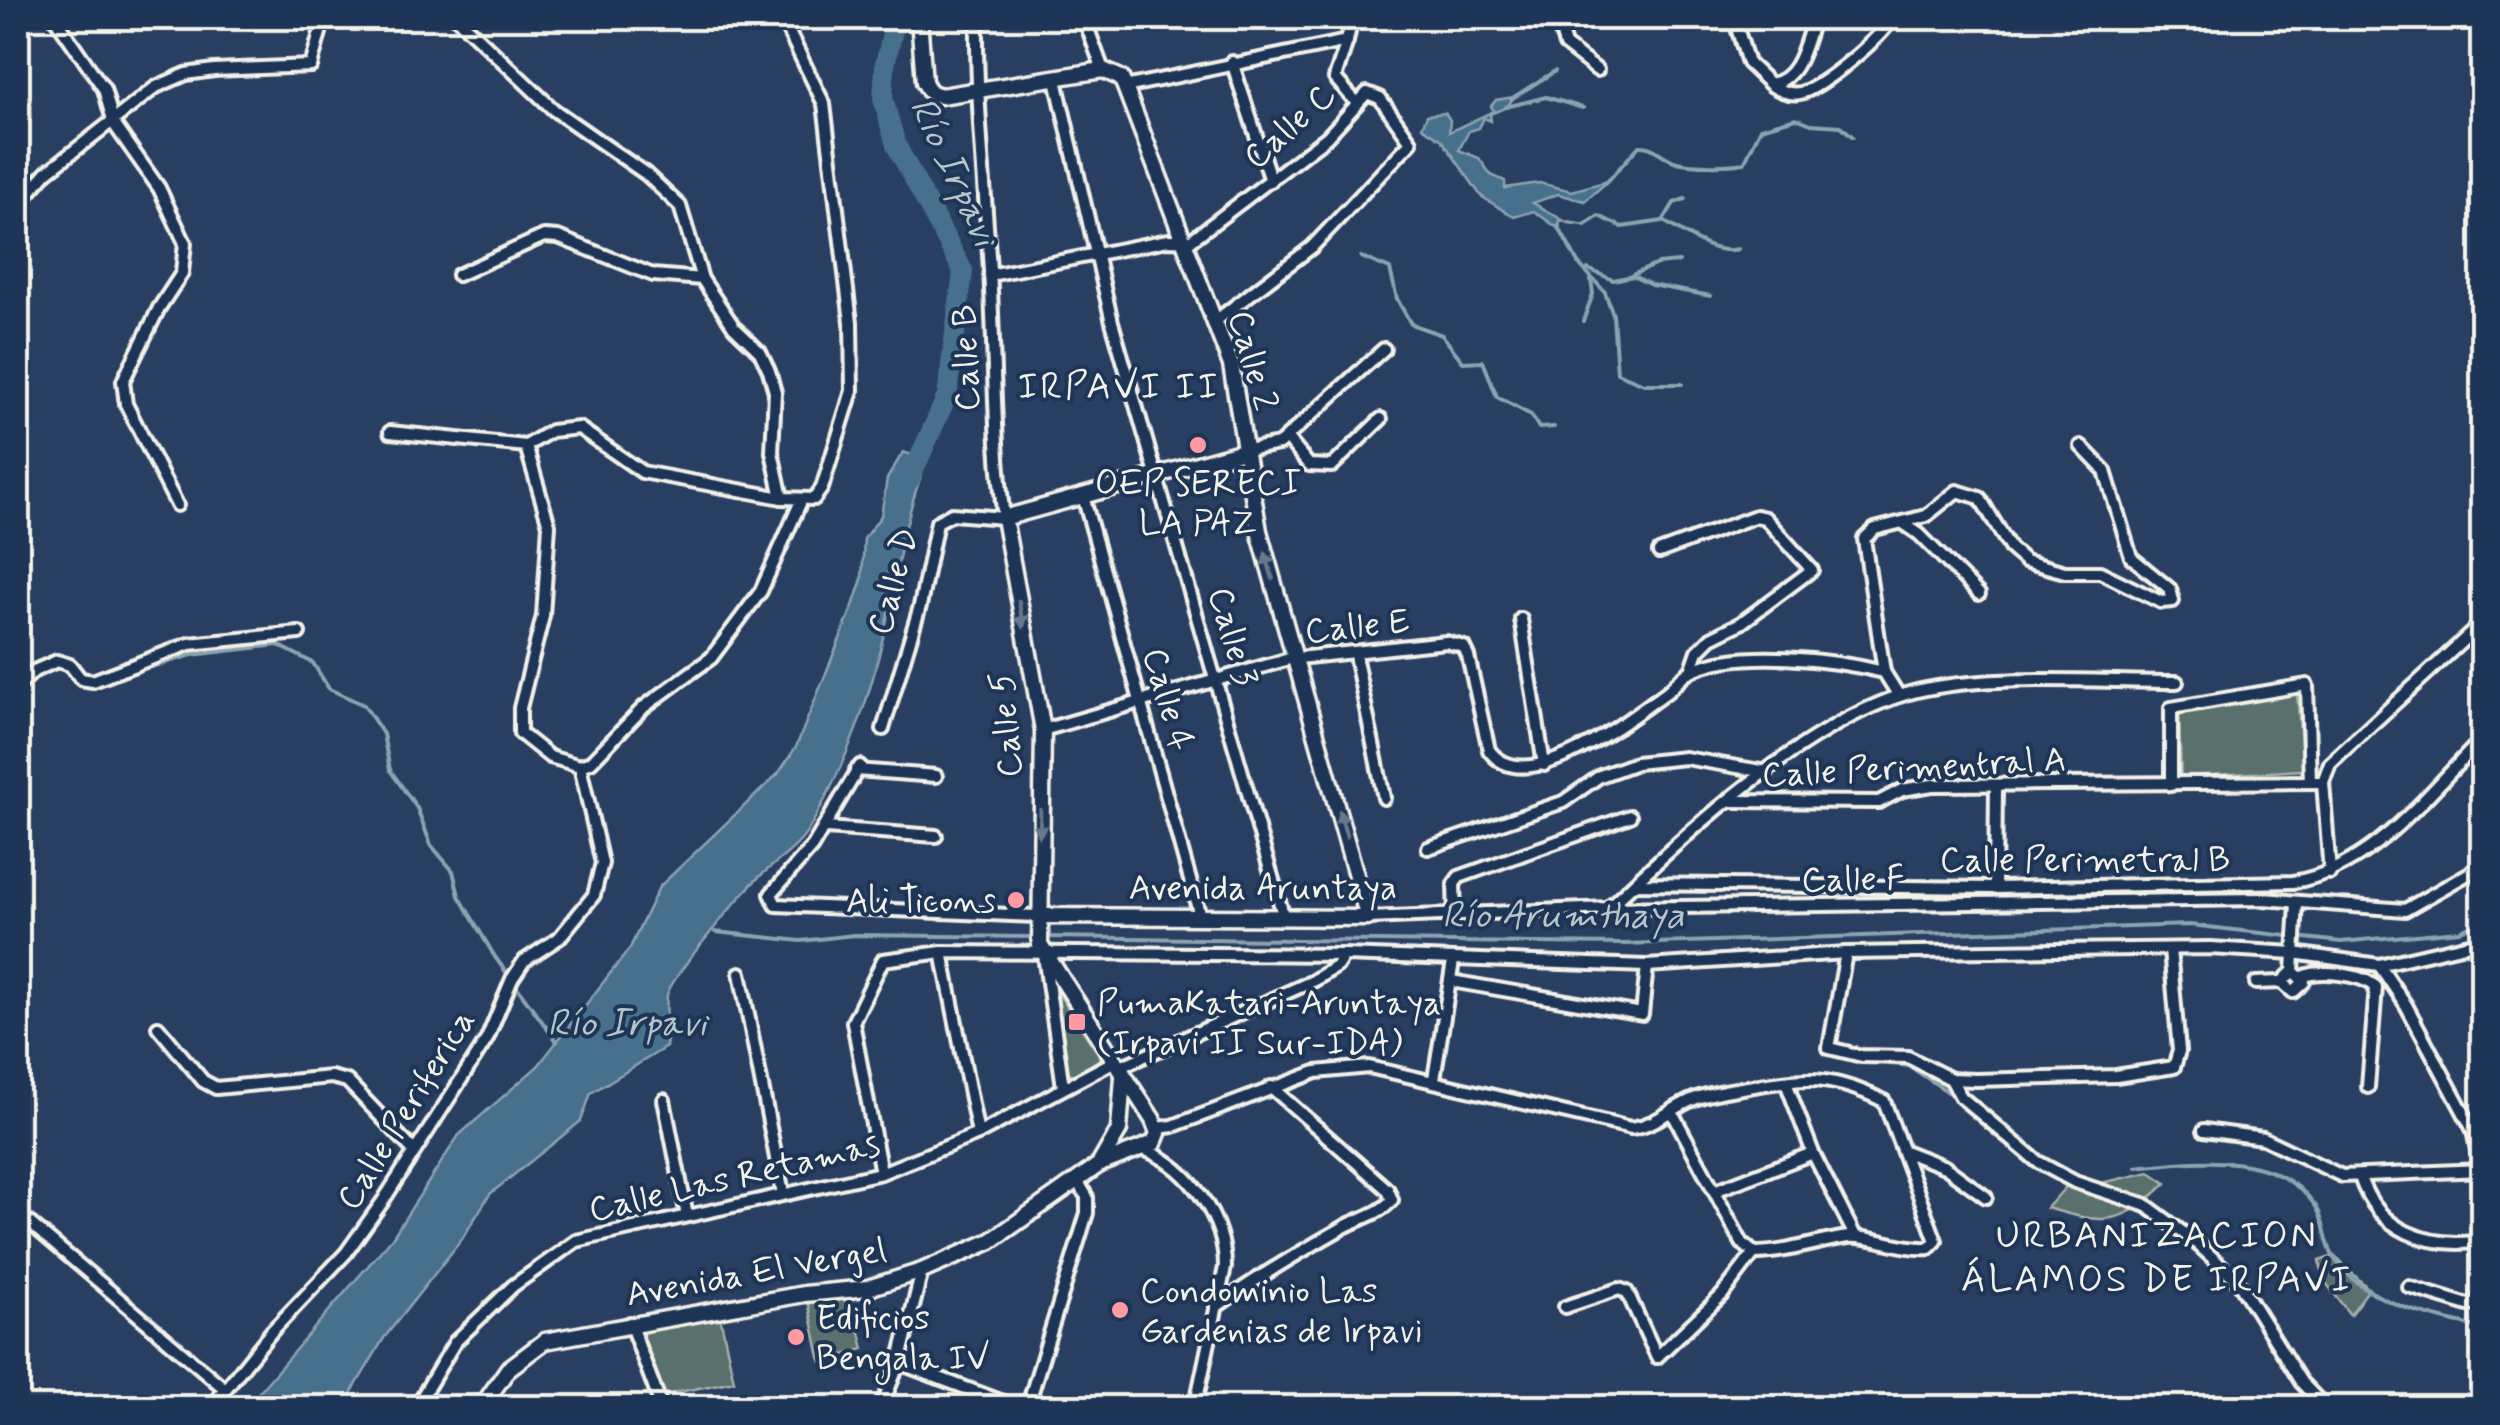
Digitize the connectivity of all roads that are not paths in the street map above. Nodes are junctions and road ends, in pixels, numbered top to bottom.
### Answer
1 (55, 18) edge
2 (324, 18) edge
3 (457, 18) edge
4 (782, 18) edge
5 (919, 18) edge
6 (976, 18) edge
7 (1084, 18) edge
8 (1352, 18) edge
9 (1557, 18) edge
10 (1734, 18) edge
11 (1814, 18) edge
12 (1892, 18) edge
13 (1347, 41) junction
14 (1232, 62) junction
15 (1103, 70) junction
16 (1597, 70) dead end
17 (1056, 80) junction
18 (1770, 84) junction
19 (1125, 86) junction
20 (976, 91) junction
21 (1356, 102) junction
22 (114, 124) junction
23 (1271, 181) junction
24 (18, 205) edge
25 (1181, 244) junction
26 (1095, 254) junction
27 (990, 274) junction
28 (458, 275) dead end
29 (702, 279) junction
30 (1214, 322) junction
31 (1384, 349) dead end
32 (1381, 420) dead end
33 (390, 432) dead end
34 (1287, 438) junction
35 (526, 446) junction
36 (2081, 446) dead end
37 (1247, 450) junction
38 (1158, 474) junction
39 (1083, 496) junction
40 (782, 498) junction
41 (801, 501) junction
42 (178, 505) dead end
43 (1004, 518) junction
44 (1902, 523) junction
45 (1660, 552) dead end
46 (1979, 594) dead end
47 (1521, 619) dead end
48 (2482, 623) edge
49 (299, 633) dead end
50 (1355, 655) junction
51 (1296, 660) junction
52 (1691, 670) junction
53 (1884, 672) junction
54 (1218, 680) junction
55 (2177, 682) dead end
56 (18, 688) edge
57 (1899, 696) junction
58 (1142, 702) junction
59 (884, 729) dead end
60 (1042, 730) junction
61 (2482, 738) edge
62 (580, 766) junction
63 (1544, 766) junction
64 (1767, 772) junction
65 (936, 776) dead end
66 (2310, 782) junction
67 (2323, 782) junction
68 (2171, 785) junction
69 (1996, 787) junction
70 (1384, 798) dead end
71 (1730, 801) junction
72 (1630, 816) dead end
73 (826, 828) junction
74 (936, 836) dead end
75 (1428, 848) dead end
76 (2482, 866) edge
77 (2330, 873) junction
78 (1634, 884) junction
79 (1995, 888) junction
80 (2297, 903) junction
81 (1609, 908) junction
82 (1200, 916) junction
83 (1455, 917) junction
84 (1284, 918) junction
85 (1368, 918) junction
86 (1038, 922) junction
87 (2480, 942) edge
88 (1042, 950) junction
89 (2170, 950) junction
90 (2294, 951) junction
91 (942, 952) junction
92 (1846, 953) junction
93 (1344, 956) junction
94 (2482, 956) edge
95 (1454, 961) junction
96 (2379, 965) junction
97 (1647, 966) junction
98 (740, 974) dead end
99 (2298, 974) junction
100 (1452, 981) junction
101 (2282, 982) junction
102 (2256, 983) dead end
103 (158, 1027) dead end
104 (1118, 1069) junction
105 (1434, 1079) junction
106 (1951, 1079) junction
107 (1788, 1085) junction
108 (1064, 1086) junction
109 (1271, 1087) junction
110 (2368, 1087) dead end
111 (664, 1100) dead end
112 (1672, 1112) junction
113 (1146, 1114) junction
114 (1120, 1126) junction
115 (1158, 1128) junction
116 (2204, 1130) dead end
117 (978, 1134) junction
118 (413, 1150) junction
119 (1141, 1150) junction
120 (1904, 1151) junction
121 (1813, 1152) junction
122 (1100, 1164) junction
123 (2482, 1170) edge
124 (881, 1173) junction
125 (2360, 1177) junction
126 (1078, 1182) junction
127 (1717, 1190) junction
128 (783, 1194) junction
129 (1986, 1197) dead end
130 (18, 1213) edge
131 (687, 1216) junction
132 (1854, 1236) junction
133 (2482, 1241) edge
134 (1754, 1253) junction
135 (922, 1271) junction
136 (2409, 1287) dead end
137 (2482, 1302) edge
138 (1565, 1307) dead end
139 (1216, 1308) junction
140 (630, 1323) junction
141 (900, 1363) junction
142 (225, 1390) junction
143 (210, 1408) edge
144 (421, 1408) edge
145 (481, 1408) edge
146 (662, 1408) edge
147 (881, 1408) edge
148 (1019, 1408) edge
149 (1027, 1408) edge
150 (1195, 1408) edge
151 (2326, 1408) edge

1 - 22 street
2 - 22 street
3 - 29 street
4 - 41 street
5 - 20 main road
6 - 20 street, Calle B
7 - 15 street
8 - 13 street
9 - 16 street
10 - 18 street
11 - 18 street
12 - 18 street
13 - 14 street
13 - 21 street
14 - 19 street
14 - 23 street
15 - 17 main road
15 - 19 main road
17 - 20 main road
17 - 26 street, Calle 3
19 - 25 main road, Calle 2
20 - 27 street, Calle B
21 - 23 street, Calle C
21 - 30 street, Calle C
22 - 24 street
22 - 42 street
23 - 25 street, Calle C
25 - 26 street
25 - 30 main road, Calle 2
26 - 27 street
26 - 38 street, Calle 3
27 - 43 street, Calle B
28 - 29 street
29 - 40 street
30 - 37 main road, Calle 2
31 - 34 street, Calle D
32 - 34 street
33 - 35 street
34 - 37 street, Calle D
35 - 40 street
35 - 62 street
36 - 44 street
37 - 38 main road, Calle D
51 -> 37 main road, Calle 2
38 - 39 main road, Calle D
38 - 54 street, Calle 3
39 - 43 main road, Calle D
39 - 58 street, Calle 4
40 - 41 street
41 - 62 street
43 - 59 street, Calle D
43 -> 60 main road, Calle 5
44 - 46 street
44 - 53 street
45 - 52 street
47 - 63 street
48 - 67 street
49 - 56 street
50 - 51 street, Calle E
50 - 63 street, Calle E
50 - 70 street
51 - 54 street, Calle E
85 -> 51 main road, Calle 2
52 - 53 street
52 - 63 street
53 - 57 street
54 - 58 street, Calle E
54 - 84 street, Calle 3
55 - 57 street
57 - 64 street
58 - 60 street, Calle E
58 - 82 street, Calle 4
60 -> 86 main road, Calle 5
61 - 77 street, Calle Perimetral B
62 - 118 street, Calle Periferica
64 - 71 street
64 - 75 street
65 - 73 street
66 - 67 street, Calle Perimentral A
66 - 68 street, Calle Perimentral A
66 - 68 street
67 - 77 street
68 - 69 street, Calle Perimentral A
69 - 71 street, Calle Perimentral A
69 - 79 street
71 - 78 street, Calle Perimentral A
72 - 83 street
73 - 74 street
73 - 86 street
76 - 80 street, Calle F
77 - 79 street, Calle Perimetral B
78 - 79 street, Calle Perimetral B
78 - 81 street, Calle Perimentral A
80 - 81 street, Calle F
80 - 90 street
81 - 83 street, Avenida Aruntaya
82 - 84 main road, Avenida Aruntaya
82 - 86 main road, Avenida Aruntaya
83 - 85 street, Avenida Aruntaya
84 - 85 main road, Avenida Aruntaya
86 - 88 main road
87 - 94 street
87 - 96 street
88 - 91 street
88 - 93 street
88 - 104 main road
88 - 108 street
89 - 90 street
89 - 92 street
89 - 106 street
90 - 96 street
90 - 99 street
91 - 117 street
91 - 124 street
92 - 97 street
92 - 106 street
93 - 95 street
93 - 104 street, Calle Las Retamas
95 - 97 street
95 - 100 street
96 - 123 street
97 - 100 street
98 - 128 street
99 - 101 street
99 - 101 street
99 - 110 street
100 - 105 street
101 - 102 street
103 - 118 street
104 - 108 street, Calle Las Retamas
104 - 113 main road
104 - 114 main road
105 - 109 street
105 - 112 street
106 - 151 street
107 - 112 street
107 - 120 street
107 - 121 street
108 - 117 street, Calle Las Retamas
109 - 115 street
109 - 139 street
111 - 131 street
112 - 127 street
113 - 114 main road
113 - 115 main road
114 - 119 main road
114 - 122 main road
115 - 119 main road
116 - 125 street
117 - 124 street, Calle Las Retamas
118 - 142 street, Calle Periferica
119 - 122 main road
119 - 139 street
120 - 129 street
120 - 132 street
121 - 127 street
121 - 132 street
122 - 126 main road, Avenida El Vergel
123 - 125 street
124 - 128 street, Calle Las Retamas
125 - 133 street
126 - 135 main road, Avenida El Vergel
126 - 149 street
127 - 134 street
128 - 131 street, Calle Las Retamas
130 - 142 street
131 - 144 street, Calle Las Retamas
132 - 134 street
134 - 138 street
135 - 140 main road, Avenida El Vergel
135 - 141 street
136 - 137 street
139 - 150 street
140 - 145 main road, Avenida El Vergel
140 - 146 street
141 - 147 street
141 - 148 street
142 - 143 street, Calle Periferica

